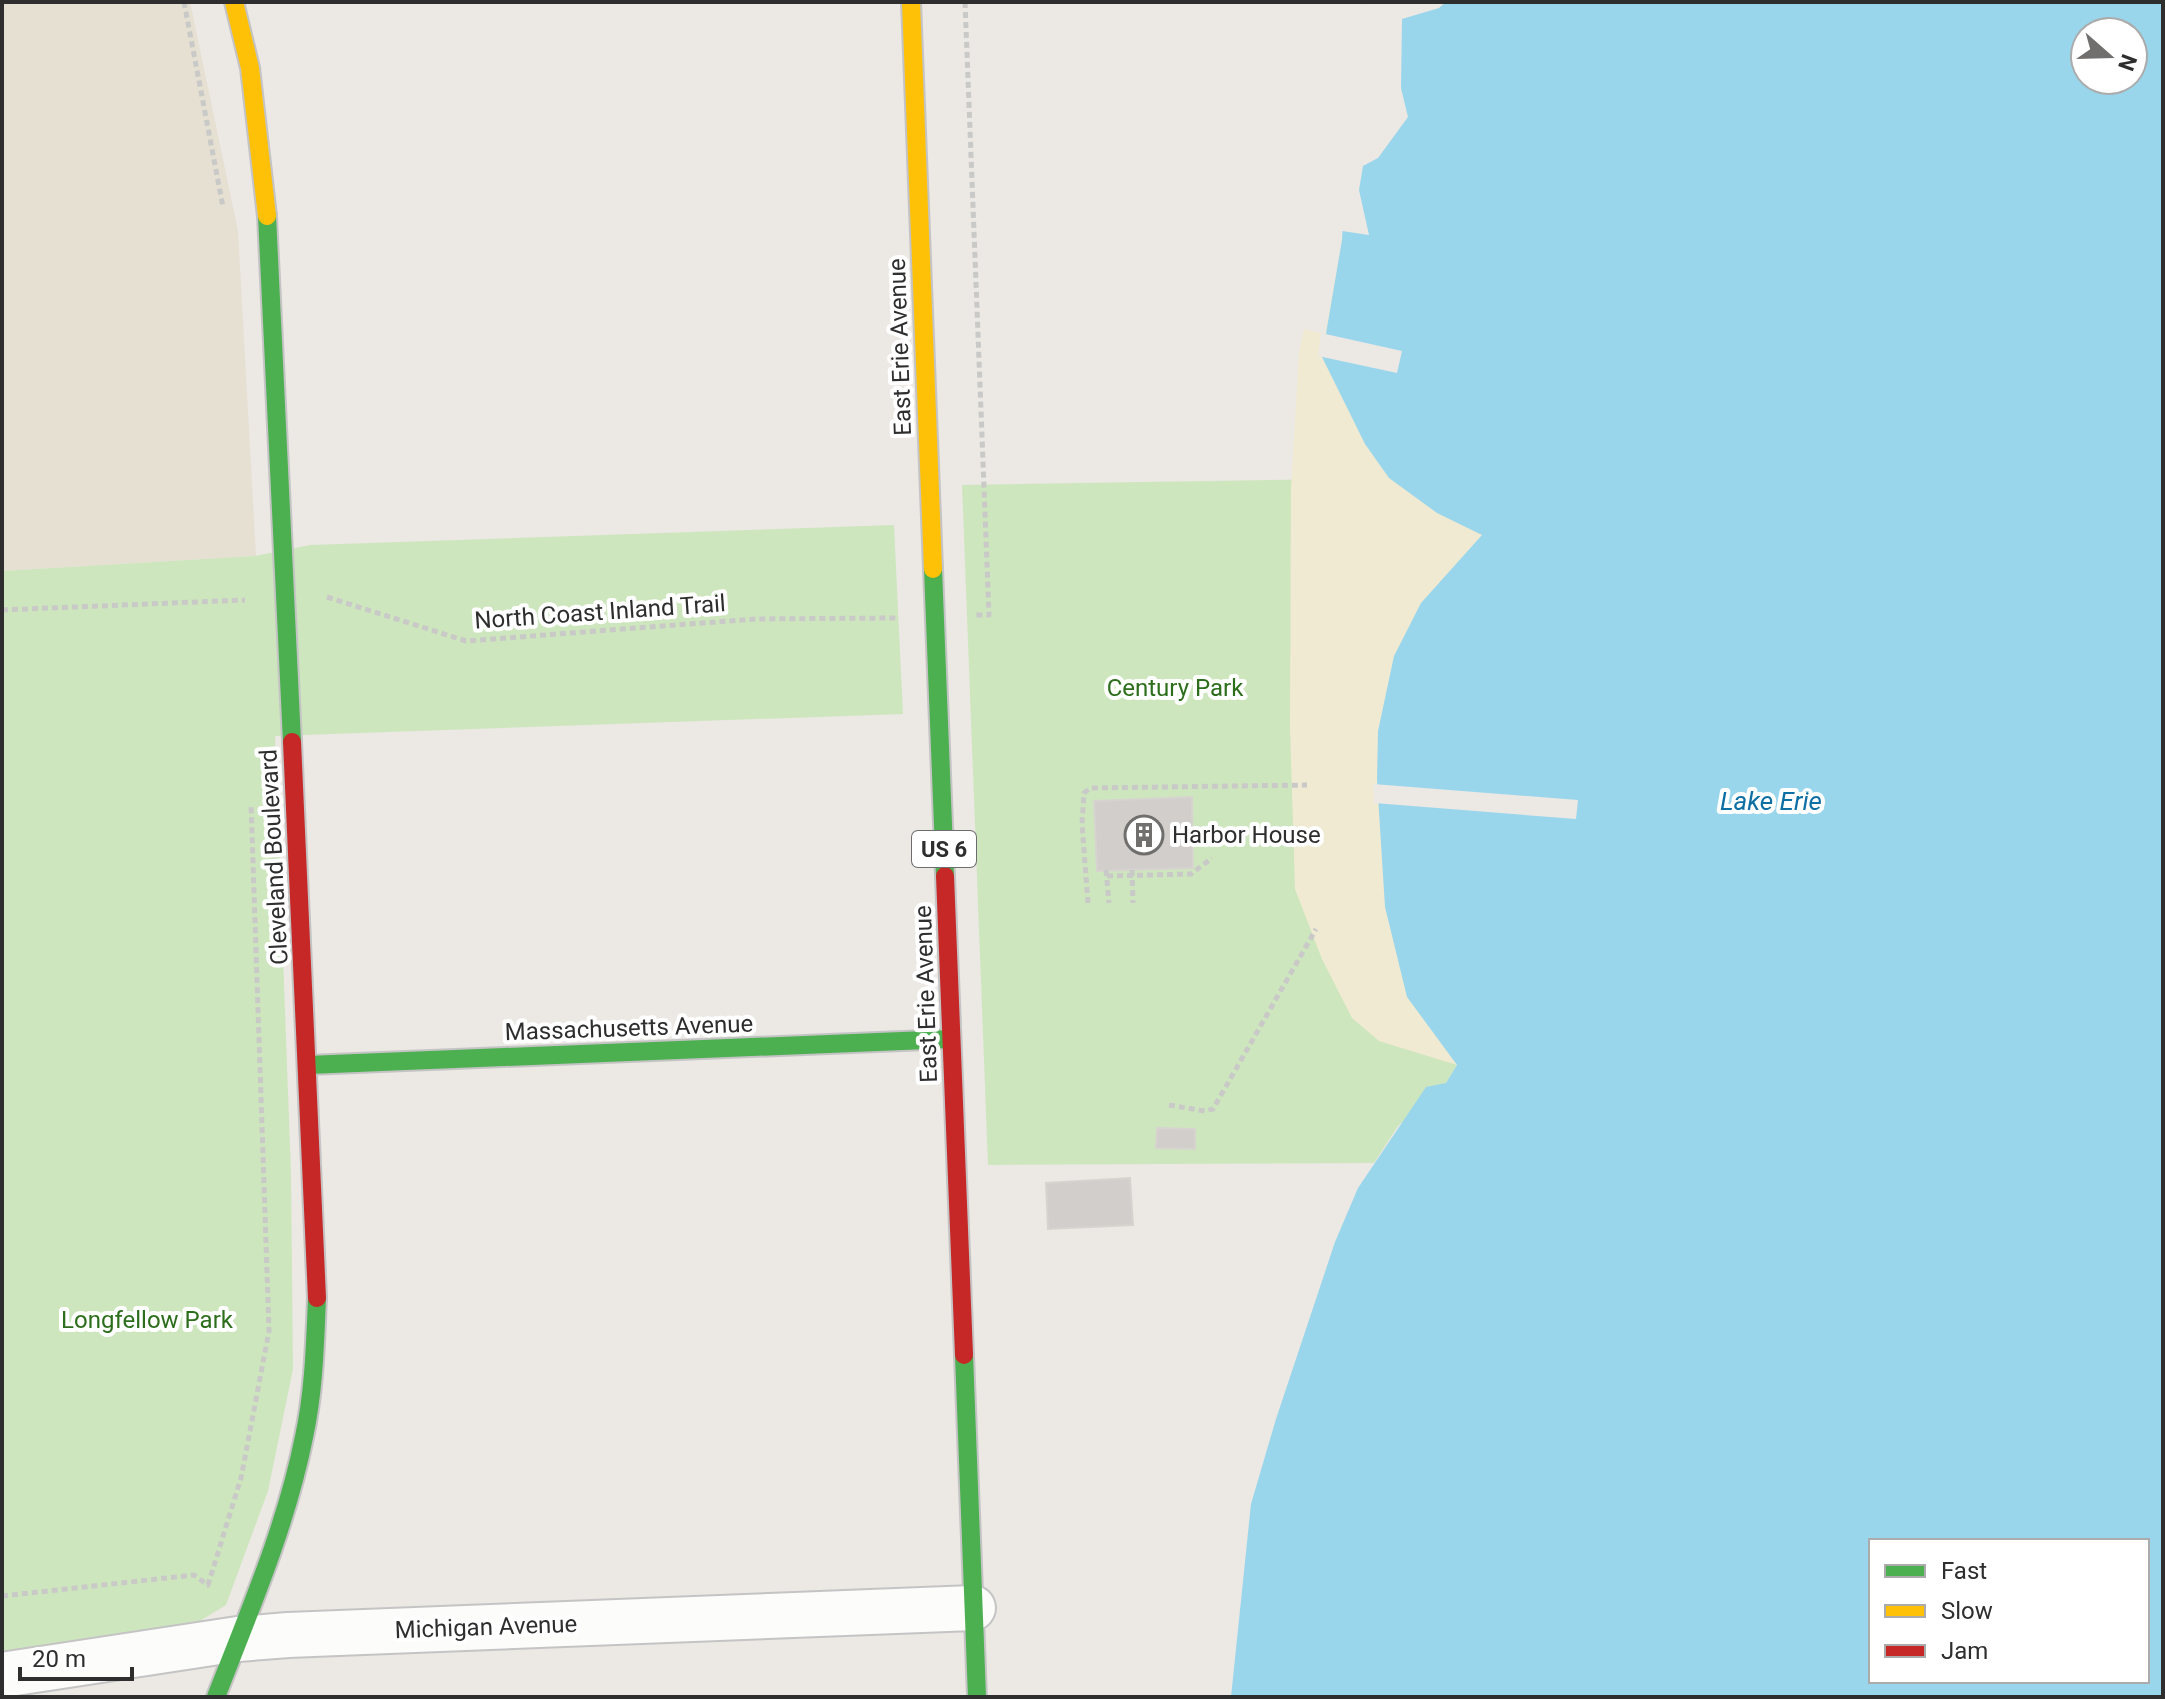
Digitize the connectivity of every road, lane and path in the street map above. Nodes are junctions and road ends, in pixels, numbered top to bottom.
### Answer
1 (184, 2) edge
2 (234, 2) edge
3 (911, 2) edge
4 (965, 2) edge
5 (224, 212) dead end
6 (241, 584) dead end
7 (284, 597) junction
8 (242, 600) junction
9 (2, 610) edge
10 (242, 612) dead end
11 (989, 615) dead end
12 (871, 618) dead end
13 (1307, 785) dead end
14 (250, 795) dead end
15 (1212, 858) dead end
16 (1132, 873) junction
17 (1088, 903) dead end
18 (1109, 903) dead end
19 (1133, 903) dead end
20 (1316, 929) dead end
21 (951, 1039) junction
22 (308, 1065) junction
23 (1169, 1105) dead end
24 (2, 1596) edge
25 (973, 1608) junction
26 (238, 1639) junction
27 (2, 1675) edge
28 (216, 1697) edge
29 (977, 1697) edge

1 - 5 path
2 - 7 street, Cleveland Boulevard
3 - 21 street, East Erie Avenue / US 6
4 - 11 path
6 - 8 path
7 - 8 path, North Coast Inland Trail
7 - 12 path, North Coast Inland Trail
7 - 22 street, Cleveland Boulevard
8 - 9 path, North Coast Inland Trail
8 - 10 path
13 - 17 path
14 - 24 path
15 - 16 path
16 - 18 path
16 - 19 path
20 - 23 path
21 - 22 street, Massachusetts Avenue
21 - 25 street, East Erie Avenue / US 6
22 - 26 street, Cleveland Boulevard
25 - 26 street, Michigan Avenue
25 - 29 street, East Erie Avenue / US 6
26 - 27 street, Michigan Avenue
26 - 28 street, Cleveland Boulevard

